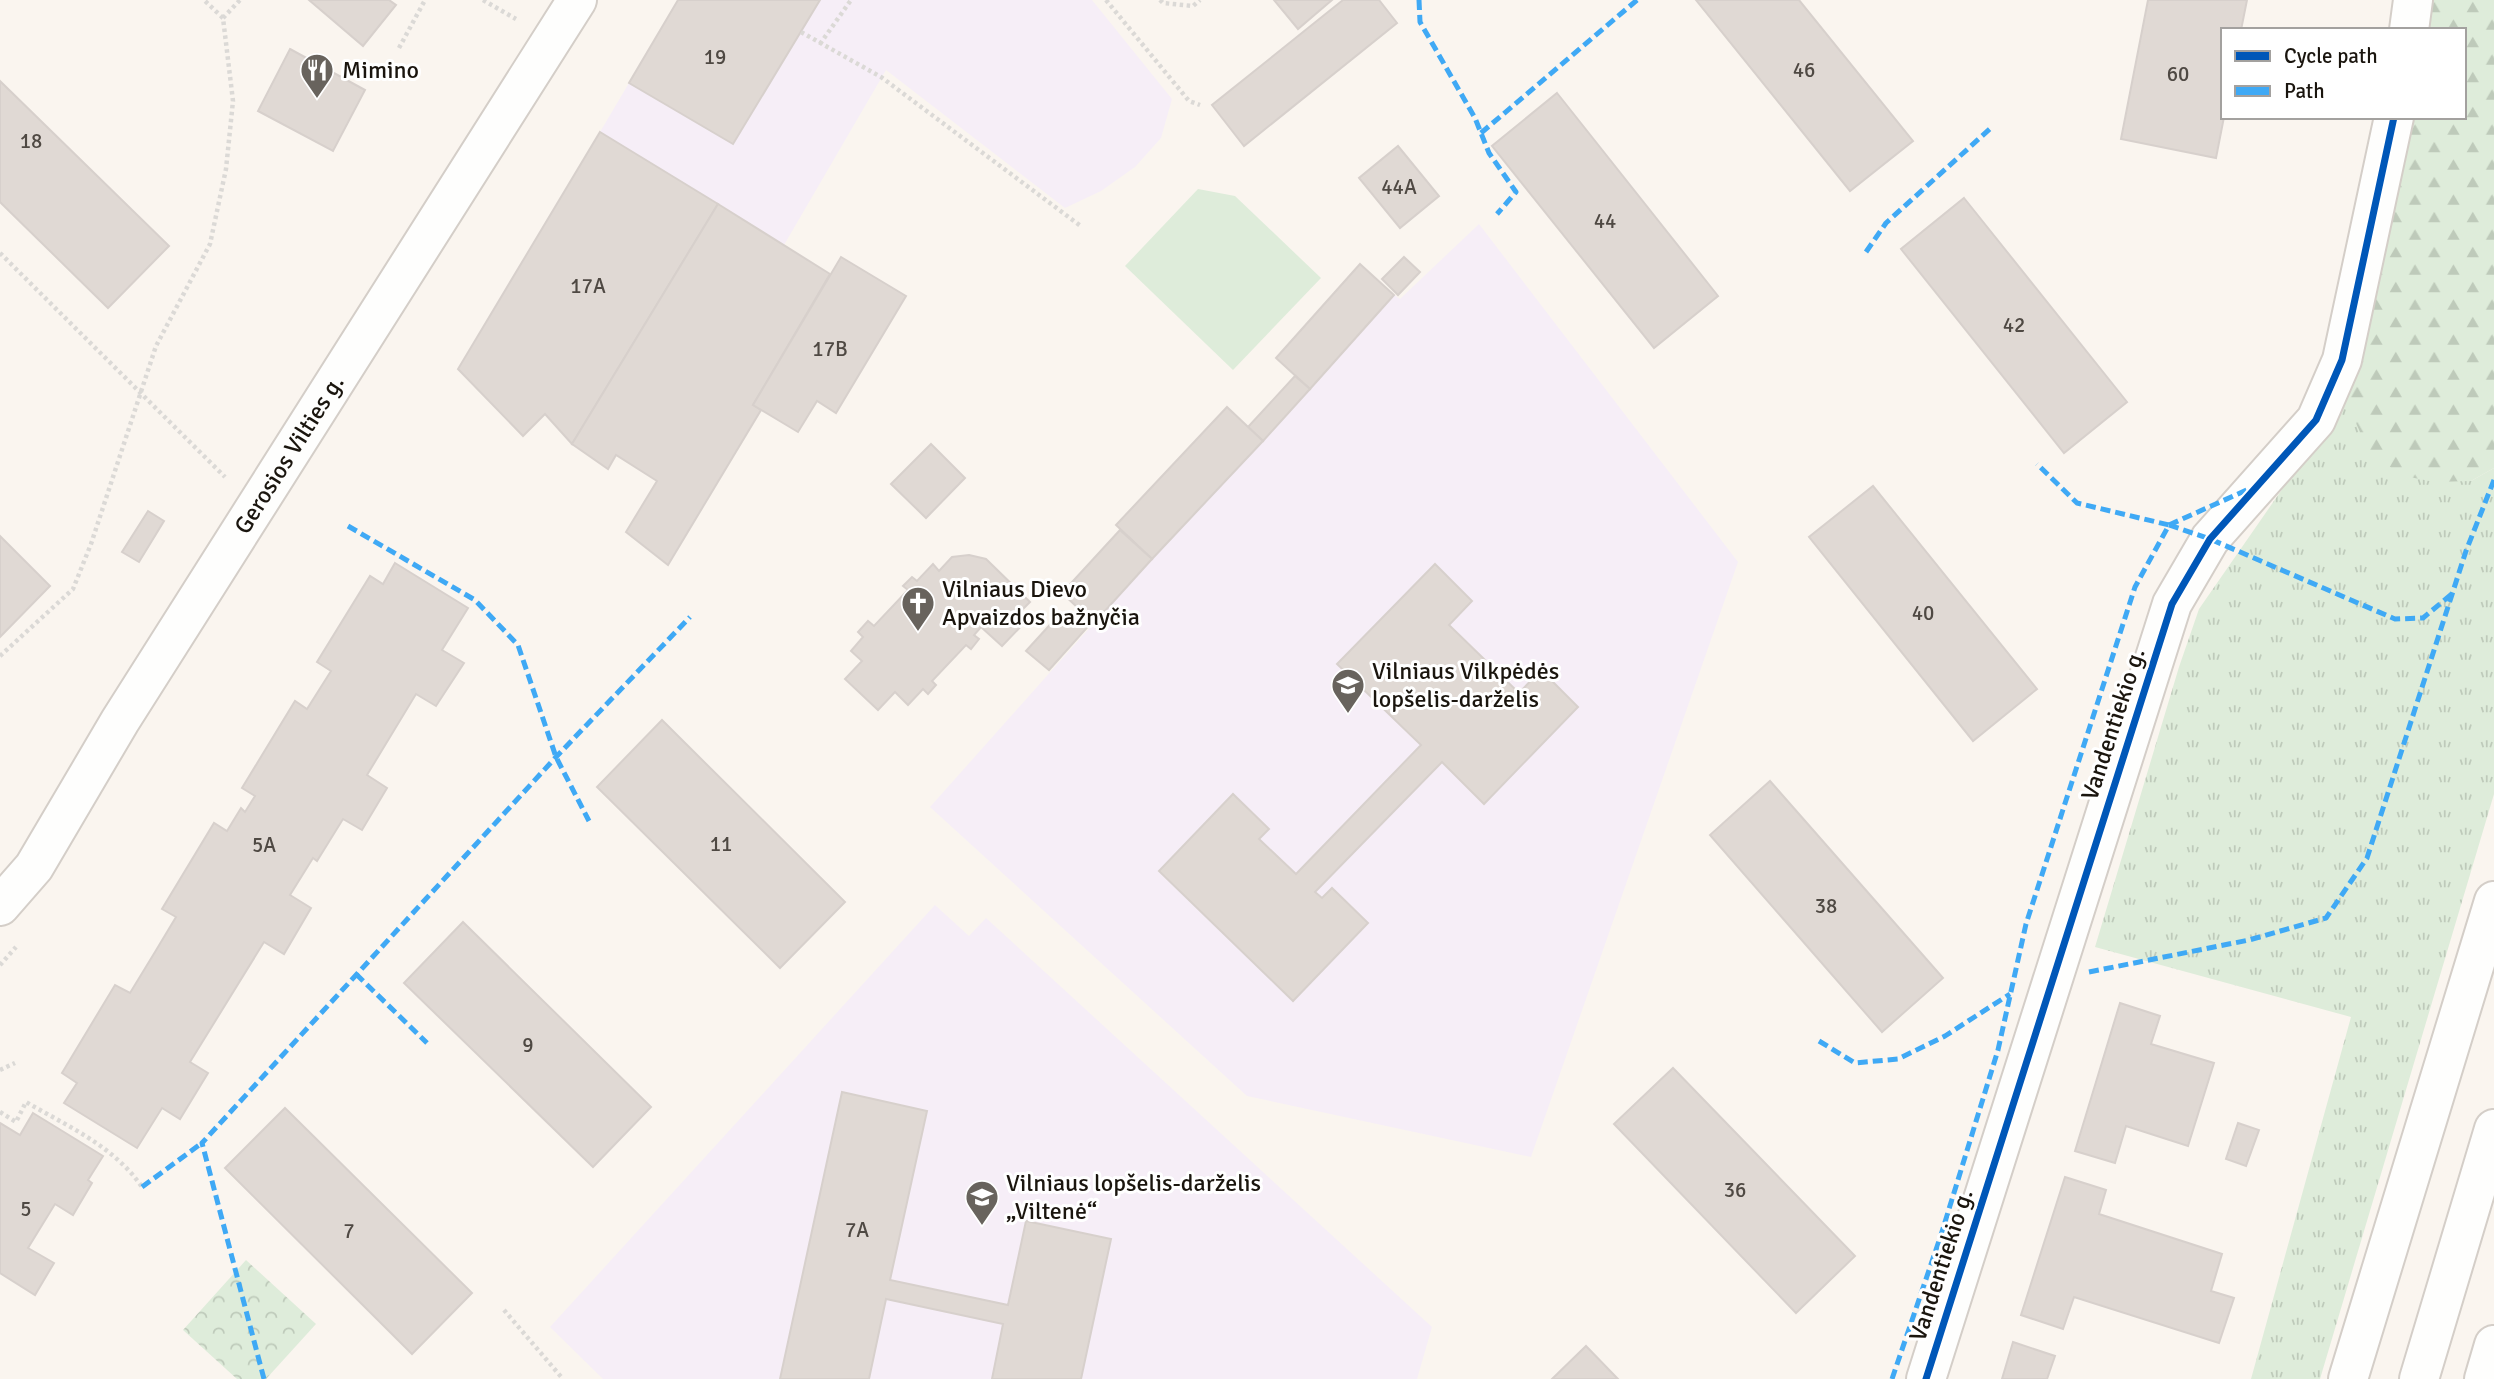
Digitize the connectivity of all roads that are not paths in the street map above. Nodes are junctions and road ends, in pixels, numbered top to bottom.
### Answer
1 (577, 0) edge
2 (2413, 0) edge
3 (2409, 28) edge
4 (2394, 119) edge
5 (2494, 901) edge
6 (0, 906) edge
7 (2494, 1129) edge
8 (2494, 1345) edge
9 (1926, 1379) edge
10 (2348, 1379) edge
11 (2419, 1379) edge
12 (2484, 1379) edge

1 - 6 main road, Gerosios Vilties g.
2 - 3 main road
4 - 9 main road, Vandentiekio g.
5 - 10 main road
7 - 11 main road
8 - 12 main road

